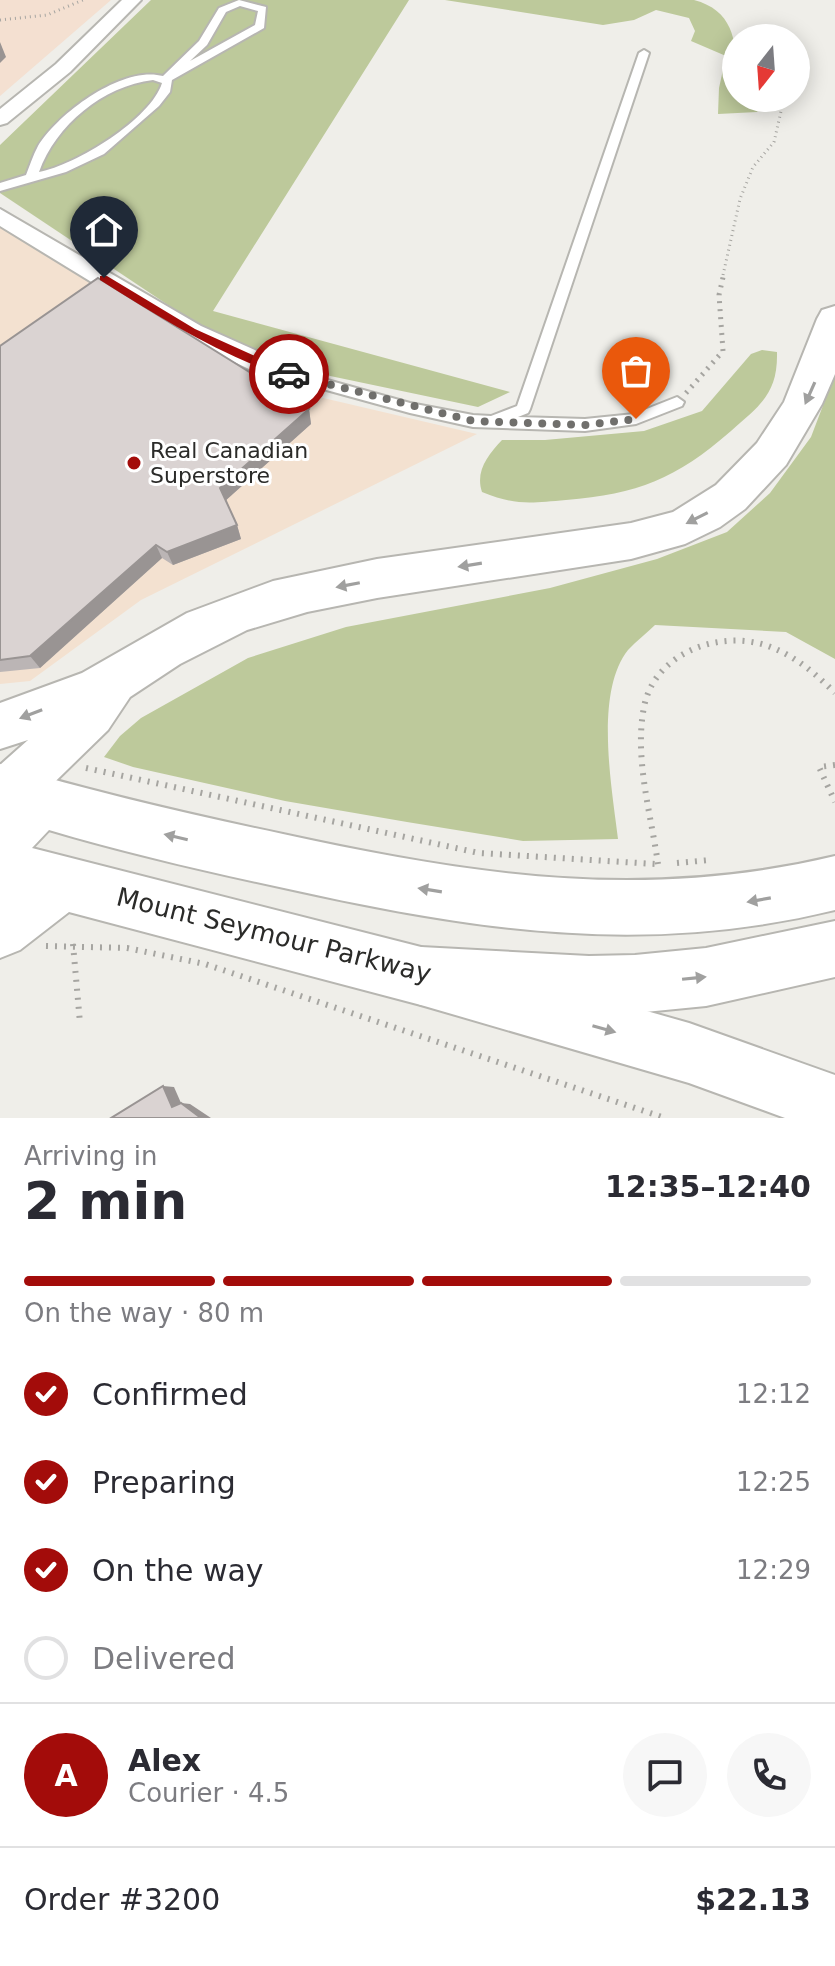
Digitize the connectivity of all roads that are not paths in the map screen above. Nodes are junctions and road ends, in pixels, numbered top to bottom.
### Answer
1 (132, 0) edge
2 (644, 53) dead end
3 (166, 79) junction
4 (0, 119) edge
5 (32, 175) junction
6 (0, 187) edge
7 (0, 216) edge
8 (835, 319) edge
9 (277, 371) joint
10 (677, 402) road end
11 (491, 422) junction
12 (114, 681) junction
13 (0, 726) edge
14 (12, 796) edge
15 (0, 843) edge
16 (0, 867) edge
17 (64, 882) junction
18 (835, 883) edge
19 (0, 930) edge
20 (835, 949) edge
21 (421, 976) junction
22 (835, 1106) edge

1 - 4 street
2 - 11 lane
3 - 3 lane
3 - 5 lane
3 - 5 lane
5 - 6 lane
7 - 9 street
8 -> 12 main road
9 - 11 lane
10 - 11 lane
12 -> 13 main road
12 - 14 main road
14 - 15 main road
18 -> 14 main road
16 - 17 main road, Mount Seymour Parkway
17 - 19 main road
17 - 21 main road, Mount Seymour Parkway
21 -> 20 main road, Mount Seymour Parkway
21 -> 22 main road

